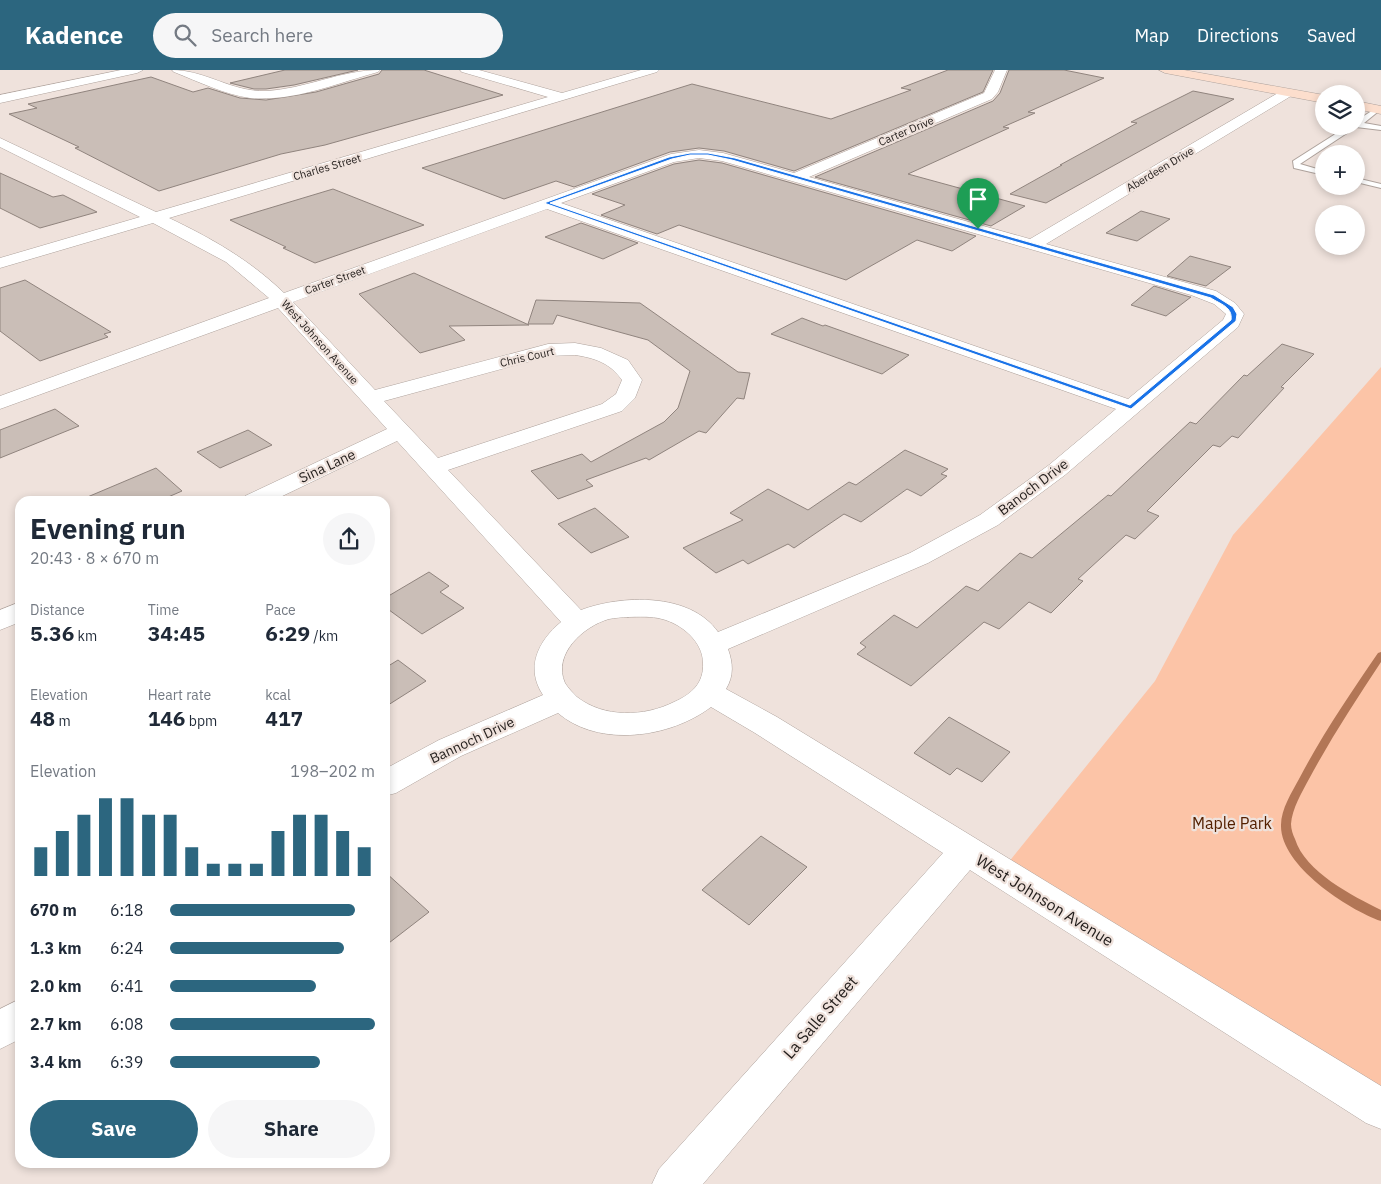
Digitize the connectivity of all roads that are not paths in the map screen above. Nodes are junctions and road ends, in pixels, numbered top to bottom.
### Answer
1 (137, 70) edge
2 (178, 70) edge
3 (374, 70) edge
4 (466, 70) edge
5 (653, 70) edge
6 (1001, 70) edge
7 (1165, 70) edge
8 (1287, 93) junction
9 (562, 97) junction
10 (1315, 98) edge
11 (0, 99) edge
12 (1365, 107) edge
13 (1379, 110) edge
14 (1365, 119) edge
15 (1365, 126) edge
16 (1381, 128) edge
17 (1340, 135) edge
18 (0, 142) edge
19 (1324, 145) edge
20 (1315, 151) edge
21 (1315, 171) edge
22 (796, 177) junction
23 (1365, 182) edge
24 (1381, 186) edge
25 (546, 203) junction
26 (154, 218) junction
27 (1032, 245) junction
28 (0, 263) edge
29 (1154, 279) joint
30 (281, 300) junction
31 (370, 398) junction
32 (0, 403) edge
33 (1131, 407) junction
34 (401, 431) junction
35 (434, 467) junction
36 (264, 496) edge
37 (15, 614) edge
38 (0, 621) edge
39 (578, 622) junction
40 (714, 644) junction
41 (708, 692) junction
42 (561, 699) junction
43 (390, 781) edge
44 (966, 851) junction
45 (15, 1020) edge
46 (0, 1030) edge
47 (1381, 1109) edge
48 (674, 1184) edge

1 - 11 street
2 - 3 street
4 - 9 street
5 - 9 street, Charles Street
6 - 22 street, Carter Drive
7 - 8 main road
8 - 10 main road
8 - 27 street, Aberdeen Drive
9 - 26 street, Charles Street
12 - 13 main road
13 - 14 lane
15 - 16 lane
17 - 19 lane
18 - 26 street, West Johnson Avenue
20 - 21 lane
22 - 25 street, Carter Street
22 - 27 street, Carter Street
23 - 24 lane
25 - 30 street, Carter Street
25 - 33 street
26 - 28 street, Charles Street
26 - 30 street, West Johnson Avenue
27 - 29 street, Carter Street
29 - 33 street, Banoch Drive
30 - 31 street, West Johnson Avenue
30 - 32 street, Carter Street
31 - 34 street, West Johnson Avenue
31 - 35 street, Chris Court
33 - 40 street, Banoch Drive
34 - 35 street, West Johnson Avenue
34 - 36 street, Sina Lane
35 - 39 street, West Johnson Avenue
37 - 38 street
39 - 40 street
39 - 42 street
40 - 41 street
41 - 42 street
41 - 44 street, West Johnson Avenue
42 - 43 street, Bannoch Drive
44 - 47 street, West Johnson Avenue
44 - 48 street, La Salle Street
45 - 46 street

